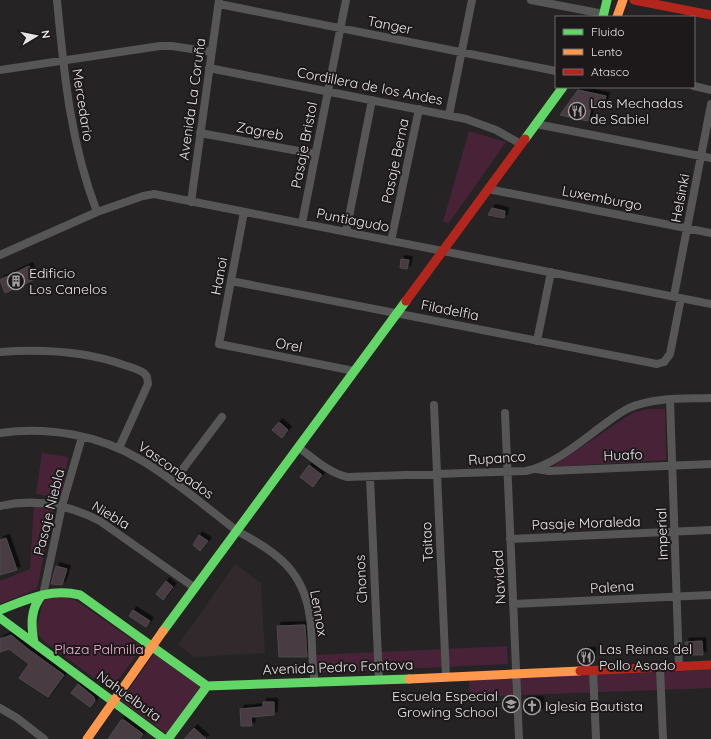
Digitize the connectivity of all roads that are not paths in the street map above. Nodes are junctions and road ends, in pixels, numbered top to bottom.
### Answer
1 (57, 0) edge
2 (346, 0) edge
3 (472, 0) edge
4 (531, 0) edge
5 (607, 0) edge
6 (623, 0) edge
7 (634, 0) edge
8 (219, 2) edge
9 (711, 15) edge
10 (603, 16) edge
11 (617, 16) edge
12 (340, 28) junction
13 (211, 52) junction
14 (462, 52) junction
15 (63, 60) junction
16 (209, 68) junction
17 (0, 70) edge
18 (555, 71) edge
19 (695, 86) edge
20 (562, 88) edge
21 (711, 90) edge
22 (328, 92) junction
23 (372, 100) junction
24 (711, 104) edge
25 (419, 109) junction
26 (449, 115) junction
27 (536, 124) junction
28 (200, 133) junction
29 (521, 144) junction
30 (315, 154) junction
31 (701, 156) junction
32 (711, 158) edge
33 (488, 189) junction
34 (191, 202) junction
35 (96, 212) junction
36 (244, 212) junction
37 (302, 224) junction
38 (687, 228) junction
39 (346, 232) junction
40 (711, 233) edge
41 (392, 241) junction
42 (442, 251) junction
43 (0, 255) edge
44 (551, 272) junction
45 (231, 281) junction
46 (677, 297) junction
47 (711, 304) edge
48 (397, 313) junction
49 (537, 341) junction
50 (219, 344) joint
51 (0, 352) edge
52 (664, 362) joint
53 (354, 371) junction
54 (711, 398) edge
55 (670, 400) junction
56 (434, 405) dead end
57 (505, 413) dead end
58 (222, 417) dead end
59 (0, 433) edge
60 (82, 437) junction
61 (298, 447) junction
62 (118, 448) junction
63 (711, 464) edge
64 (672, 466) junction
65 (535, 468) junction
66 (507, 472) junction
67 (437, 474) junction
68 (370, 477) junction
69 (173, 482) junction
70 (0, 506) edge
71 (62, 506) junction
72 (711, 530) edge
73 (237, 531) junction
74 (674, 532) junction
75 (510, 539) junction
76 (195, 588) junction
77 (43, 595) junction
78 (711, 595) edge
79 (677, 597) junction
80 (513, 604) junction
81 (0, 610) edge
82 (0, 618) edge
83 (34, 643) junction
84 (152, 646) junction
85 (711, 665) edge
86 (679, 667) junction
87 (660, 668) junction
88 (593, 670) junction
89 (516, 674) junction
90 (446, 677) junction
91 (379, 680) junction
92 (315, 683) junction
93 (206, 686) junction
94 (114, 702) junction
95 (0, 708) edge
96 (44, 739) edge
97 (87, 739) edge
98 (164, 739) edge
99 (168, 739) edge
100 (519, 739) edge
101 (596, 739) edge
102 (663, 739) edge

1 - 15 street, Mercedario
2 - 12 street, Pasaje Bristol
3 - 14 street
4 - 10 street
5 - 10 main road
6 - 11 main road
7 - 9 main road
8 - 12 street, Tanger
8 - 13 street, Avenida La Coruña
12 - 14 street, Tanger
12 - 22 street, Pasaje Bristol
13 - 15 street
13 - 16 street, Avenida La Coruña
14 - 18 street, Tanger
14 - 26 street
15 - 17 street
15 - 35 street, Mercedario
16 - 22 street, Cordillera de los Andes
16 - 28 street, Avenida La Coruña
19 - 21 street
20 - 27 main road
22 - 23 street, Cordillera de los Andes
22 - 30 street, Pasaje Bristol
23 - 25 street, Cordillera de los Andes
23 - 39 street
24 - 31 street, Helsinki
25 - 26 street, Cordillera de los Andes
25 - 41 street, Pasaje Berna
26 - 29 street, Cordillera de los Andes
27 - 29 main road
27 - 31 street
28 - 30 street, Zagreb
28 - 34 street, Avenida La Coruña
29 - 33 main road
30 - 37 street, Pasaje Bristol
31 - 32 street
31 - 38 street, Helsinki
33 - 38 street, Luxemburgo
33 - 42 main road
34 - 35 street, Puntiagudo
34 - 36 street, Puntiagudo
35 - 43 street, Puntiagudo
36 - 37 street, Puntiagudo
36 - 45 street, Hanoi
37 - 39 street, Puntiagudo
38 - 40 street, Luxemburgo
38 - 46 street, Helsinki
39 - 41 street, Puntiagudo
41 - 42 street, Puntiagudo
42 - 44 street, Puntiagudo
42 - 48 main road
44 - 46 street, Puntiagudo
44 - 49 street
45 - 48 street, Filadelfia
45 - 50 street, Hanoi
46 - 47 street, Puntiagudo
46 - 52 street, Helsinki
48 - 49 street, Filadelfia
48 - 53 main road
49 - 52 street, Filadelfia
50 - 53 street, Orel
51 - 62 street
53 - 61 main road
54 - 55 street, Rupanco
55 - 64 street, Imperial
55 - 65 street, Rupanco
56 - 67 street, Taitao
57 - 66 street, Navidad
58 - 69 street
59 - 60 street, Vascongados
60 - 62 street, Vascongados
60 - 71 street, Pasaje Niebla
61 - 68 street, Rupanco
61 - 73 main road
62 - 69 street, Vascongados
63 - 64 street, Huafo
64 - 65 street, Huafo
64 - 74 street, Imperial
65 - 66 street, Rupanco
66 - 67 street, Rupanco
66 - 75 street, Navidad
67 - 68 street, Rupanco
67 - 90 street, Taitao
68 - 91 street, Chonos
69 - 73 street, Vascongados
70 - 71 street, Niebla
71 - 76 street, Niebla
71 - 77 street, Pasaje Niebla
72 - 74 street, Pasaje Moraleda
73 - 76 main road
73 - 92 street, Lennox
74 - 75 street, Pasaje Moraleda
74 - 79 street, Imperial
75 - 80 street, Navidad
76 - 84 main road
77 - 81 main road
77 - 83 main road
77 - 84 main road
78 - 79 street, Palena
79 - 80 street, Palena
79 - 86 street, Imperial
80 - 89 street, Navidad
82 - 83 main road, Nahuelbuta
83 - 94 main road, Nahuelbuta
84 - 93 main road
84 - 94 main road
85 - 86 main road, Avenida Pedro Fontova
86 - 87 main road, Avenida Pedro Fontova
87 - 88 main road, Avenida Pedro Fontova
87 - 102 street
88 - 89 main road, Avenida Pedro Fontova
88 - 101 street
89 - 90 main road, Avenida Pedro Fontova
89 - 100 street, Navidad
90 - 91 main road, Avenida Pedro Fontova
91 - 92 main road, Avenida Pedro Fontova
92 - 93 main road, Avenida Pedro Fontova
93 - 99 main road
94 - 97 main road
94 - 98 main road, Nahuelbuta
95 - 96 street

